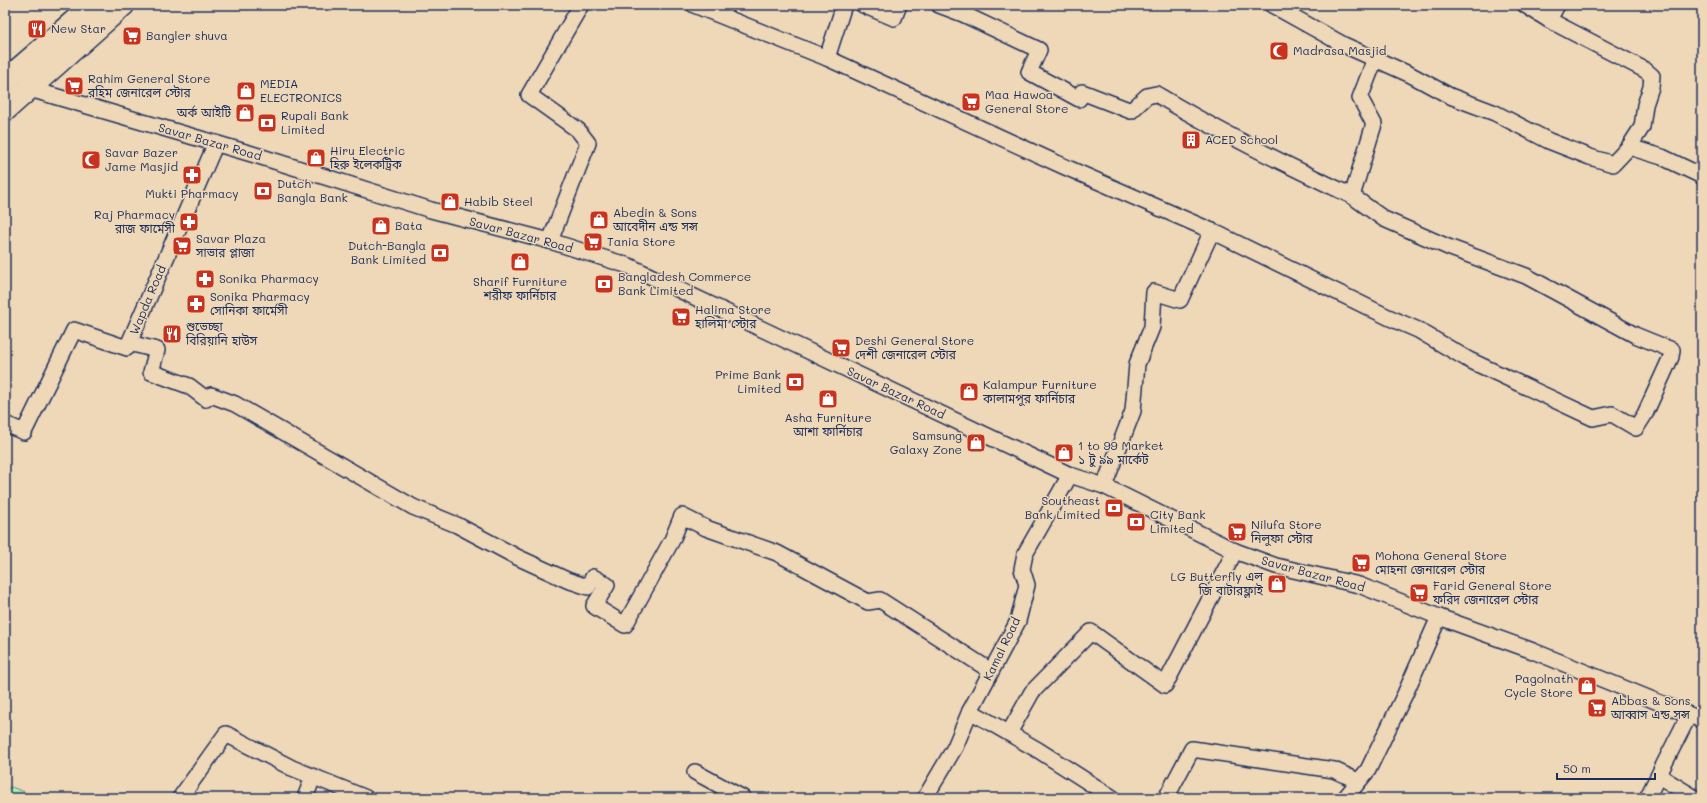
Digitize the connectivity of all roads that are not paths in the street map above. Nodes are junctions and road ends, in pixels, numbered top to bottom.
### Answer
1 (93, 5) edge
2 (123, 5) edge
3 (581, 5) edge
4 (694, 5) edge
5 (844, 5) edge
6 (863, 5) edge
7 (899, 5) edge
8 (938, 5) edge
9 (1525, 5) edge
10 (1557, 5) edge
11 (1279, 7) edge
12 (1549, 20) junction
13 (827, 58) junction
14 (1375, 59) junction
15 (5, 81) edge
16 (30, 88) junction
17 (5, 110) edge
18 (216, 144) junction
19 (1629, 147) junction
20 (1702, 176) edge
21 (1352, 196) junction
22 (1212, 231) junction
23 (550, 241) junction
24 (129, 343) junction
25 (5, 424) edge
26 (1070, 475) junction
27 (1104, 486) junction
28 (1235, 551) junction
29 (1439, 617) junction
30 (992, 671) junction
31 (970, 711) junction
32 (1695, 717) edge
33 (1009, 733) junction
34 (695, 772) dead end
35 (313, 776) junction
36 (1659, 776) junction
37 (1358, 781) junction
38 (180, 798) edge
39 (305, 798) edge
40 (366, 798) edge
41 (743, 798) edge
42 (925, 798) edge
43 (1113, 798) edge
44 (1166, 798) edge
45 (1345, 798) edge
46 (1648, 798) edge
47 (1695, 798) edge

1 - 15 highway
2 - 16 highway
3 - 23 street
4 - 13 street
5 - 13 street
6 - 7 street
8 - 21 street
9 - 12 street
10 - 12 street
11 - 14 street
12 - 19 street
13 - 22 street
14 - 19 street
14 - 21 street
16 - 17 highway
16 - 18 street, Savar Bazar Road
18 - 23 street, Savar Bazar Road
18 - 24 street, Wapda Road
19 - 20 street
21 - 22 street
22 - 27 street
23 - 26 street, Savar Bazar Road
24 - 25 street, Wapda Road
24 - 30 street
26 - 27 street, Savar Bazar Road
26 - 30 street, Kamal Road
27 - 28 street, Savar Bazar Road
28 - 29 street, Savar Bazar Road
28 - 33 street
29 - 32 street, Savar Bazar Road
29 - 37 street
30 - 31 street, Kamal Road
31 - 33 street
31 - 42 street, Kamal Road
32 - 36 street
33 - 43 street
34 - 41 street
35 - 38 street
35 - 39 street
35 - 40 street
36 - 46 street
36 - 47 street
37 - 44 street
37 - 45 street

